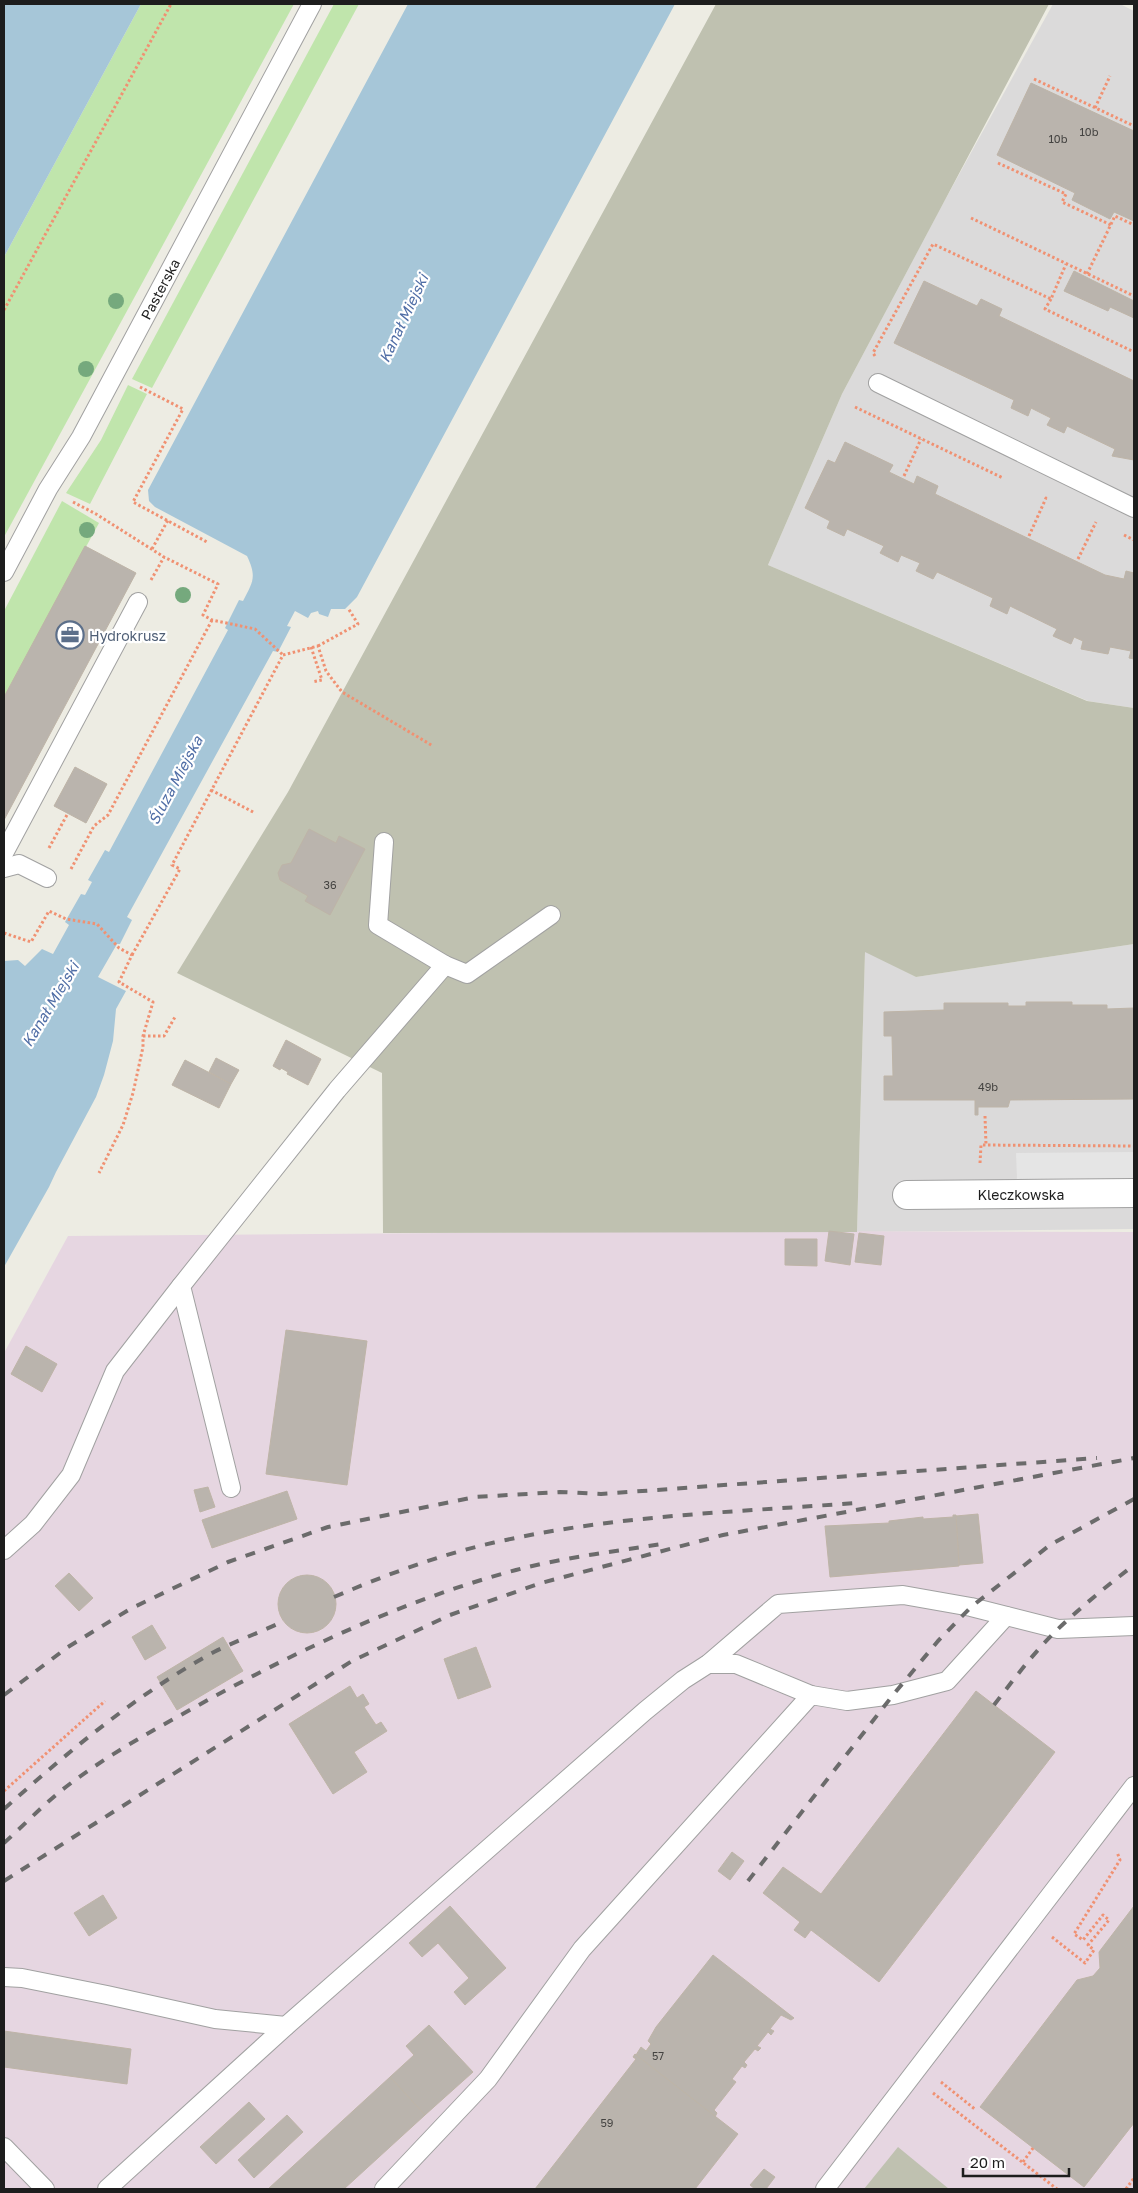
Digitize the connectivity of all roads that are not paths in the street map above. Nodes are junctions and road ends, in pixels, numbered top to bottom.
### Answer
1 (312, 4) edge
2 (878, 383) dead end
3 (1134, 508) edge
4 (4, 572) edge
5 (138, 602) dead end
6 (384, 842) dead end
7 (4, 853) edge
8 (4, 868) edge
9 (47, 878) dead end
10 (551, 915) dead end
11 (445, 965) junction
12 (1134, 1193) edge
13 (907, 1195) dead end
14 (181, 1286) junction
15 (231, 1488) dead end
16 (4, 1550) edge
17 (1006, 1616) junction
18 (1134, 1626) edge
19 (708, 1664) junction
20 (811, 1695) junction
21 (1134, 1786) edge
22 (4, 1977) edge
23 (286, 2026) junction
24 (4, 2147) edge
25 (45, 2189) edge
26 (107, 2189) edge
27 (384, 2189) edge
28 (826, 2189) edge

1 - 4 lane, Pasterska
2 - 3 lane
5 - 7 lane
6 - 11 lane
8 - 9 lane
10 - 11 lane
11 - 14 lane
12 - 13 street, Kleczkowska
14 - 15 lane
14 - 16 lane
17 - 18 lane
17 - 19 lane
17 - 20 lane
19 - 20 lane
19 - 23 lane
20 - 27 lane
21 - 28 lane
22 - 23 lane
23 - 26 lane
24 - 25 lane

